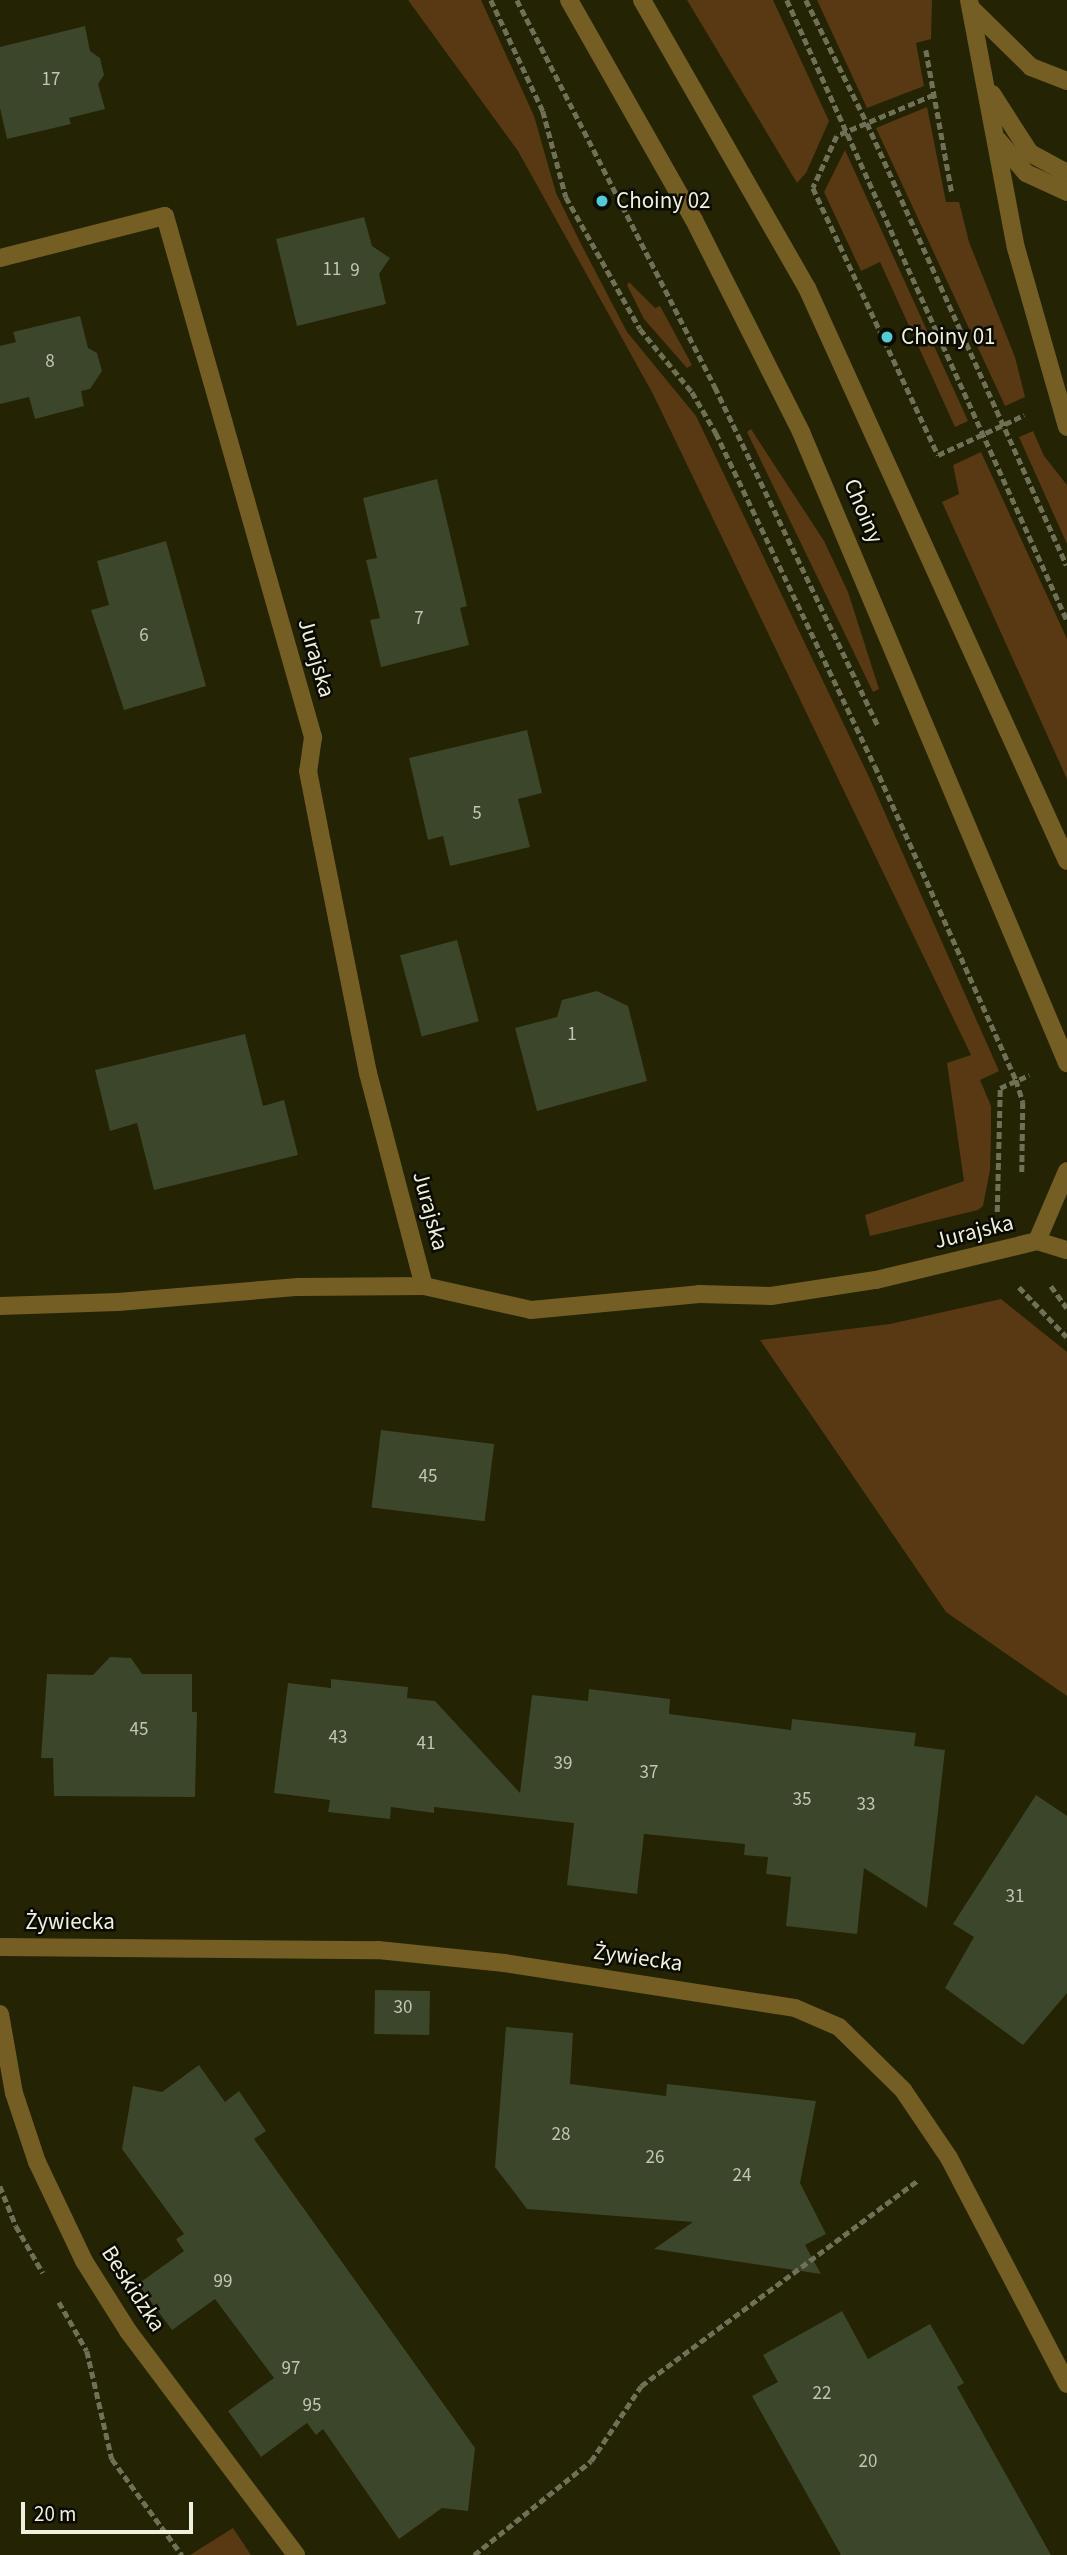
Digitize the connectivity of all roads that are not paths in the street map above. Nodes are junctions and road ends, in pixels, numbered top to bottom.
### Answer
1 (569, 0) edge
2 (970, 4) edge
3 (647, 5) edge
4 (981, 72) junction
5 (1067, 81) edge
6 (1067, 173) edge
7 (1067, 192) edge
8 (0, 258) edge
9 (1067, 427) edge
10 (1063, 844) edge
11 (1067, 861) edge
12 (1067, 1063) edge
13 (1067, 1171) edge
14 (1037, 1241) junction
15 (1067, 1250) edge
16 (425, 1286) junction
17 (0, 1306) edge
18 (0, 1947) edge
19 (0, 2014) edge
20 (1067, 2384) edge
21 (296, 2555) edge

1 - 12 street, Choiny
2 - 4 street
2 - 5 street
3 - 10 street, Choiny
4 - 6 street
4 - 7 street
4 - 9 street
8 - 16 street, Jurajska
10 - 11 street, Choiny
13 - 14 street, Jurajska
14 - 15 street, Jurajska
14 - 16 street, Jurajska
16 - 17 street, Jurajska
18 - 20 street, Żywiecka
19 - 21 street, Beskidzka

